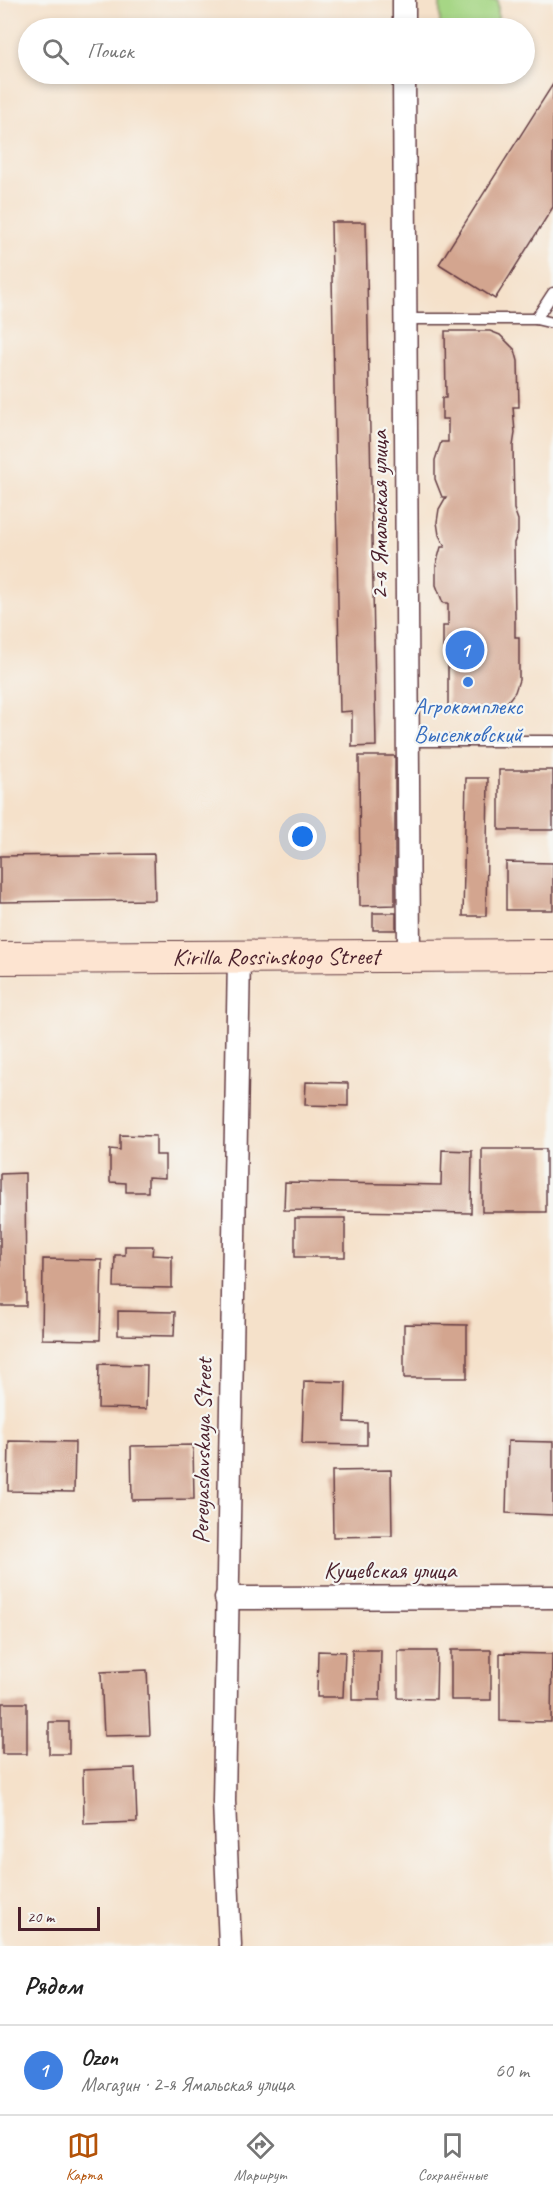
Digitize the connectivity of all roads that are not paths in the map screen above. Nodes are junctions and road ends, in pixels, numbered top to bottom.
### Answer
1 (404, 0) edge
2 (404, 18) edge
3 (404, 84) edge
4 (553, 293) edge
5 (406, 319) junction
6 (536, 319) junction
7 (553, 323) edge
8 (408, 741) junction
9 (553, 741) edge
10 (553, 955) edge
11 (409, 956) junction
12 (239, 957) junction
13 (0, 958) edge
14 (553, 1597) edge
15 (226, 1598) junction
16 (230, 1946) edge

1 - 2 street
3 - 5 street, 2-я Ямальская улица
4 - 6 lane
5 - 6 lane
5 - 8 street, 2-я Ямальская улица
6 - 7 lane
8 - 9 lane
8 - 11 street, 2-я Ямальская улица
10 - 11 main road, Kirilla Rossinskogo Street
11 - 12 main road, Kirilla Rossinskogo Street
12 - 13 main road, Kirilla Rossinskogo Street
12 - 15 street, Pereyaslavskaya Street
14 - 15 street, Кущевская улица
15 - 16 street, Pereyaslavskaya Street

